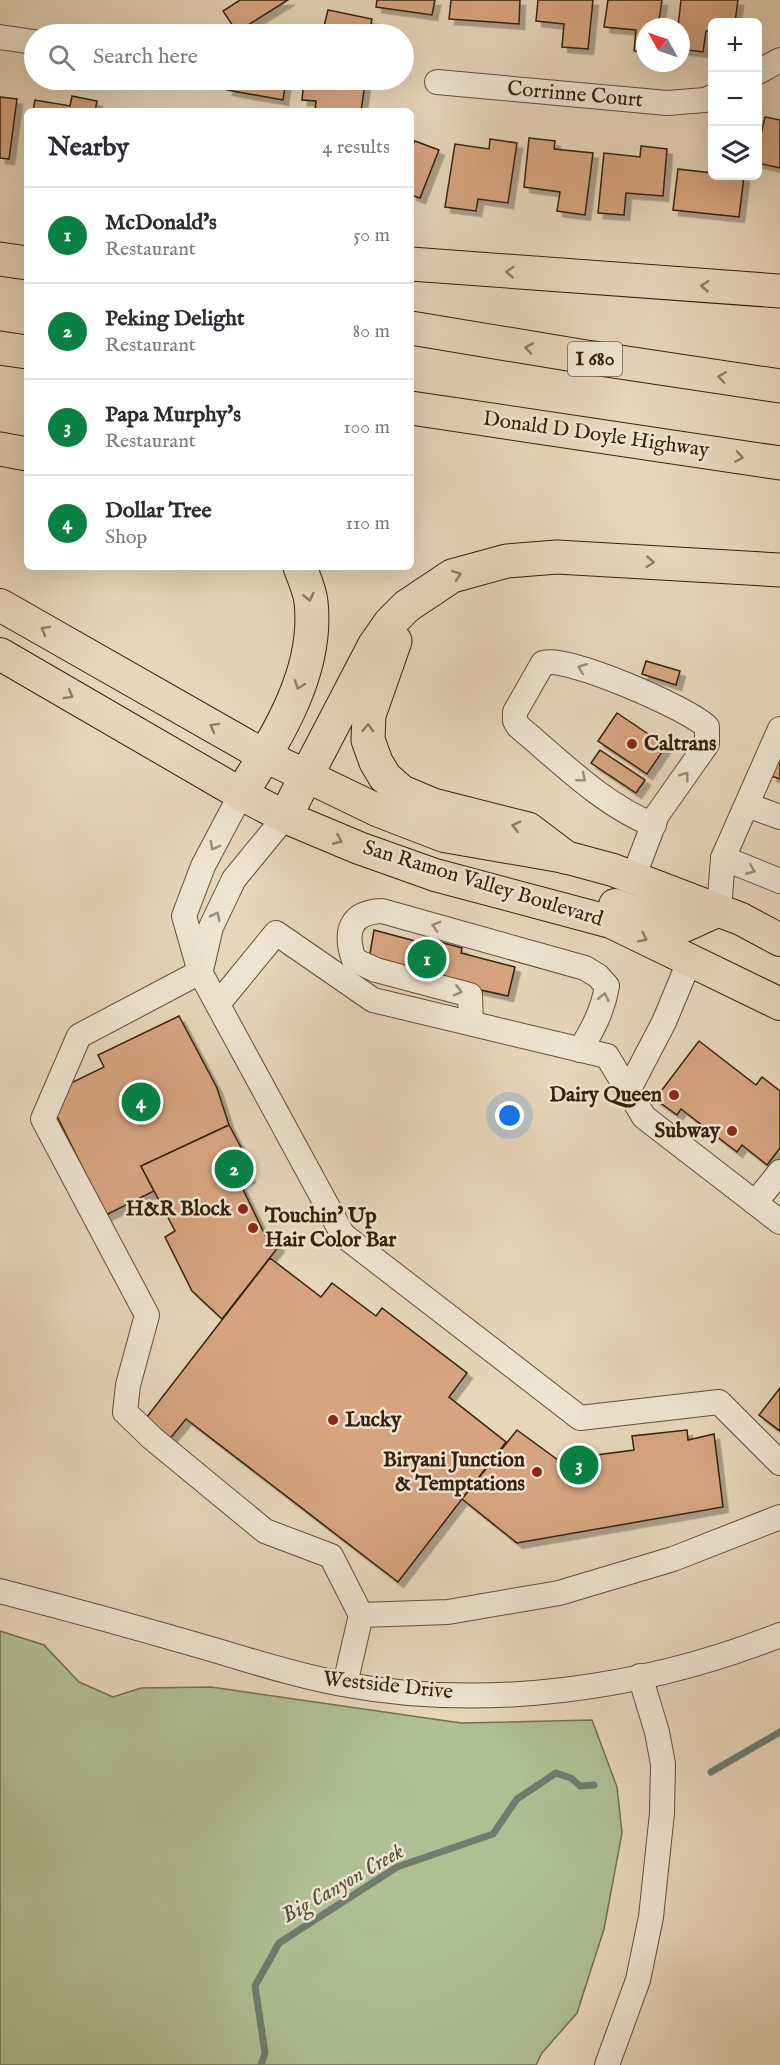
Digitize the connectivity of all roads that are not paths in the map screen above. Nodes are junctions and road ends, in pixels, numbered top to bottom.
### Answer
1 (0, 37) edge
2 (24, 41) edge
3 (780, 60) edge
4 (762, 70) edge
5 (437, 82) dead end
6 (708, 98) edge
7 (0, 259) edge
8 (24, 263) edge
9 (414, 264) edge
10 (780, 291) edge
11 (414, 329) edge
12 (0, 348) edge
13 (24, 352) edge
14 (780, 386) edge
15 (414, 408) edge
16 (0, 449) edge
17 (24, 453) edge
18 (780, 463) edge
19 (301, 570) edge
20 (780, 570) edge
21 (0, 605) edge
22 (407, 606) junction
23 (0, 654) edge
24 (780, 729) edge
25 (265, 756) junction
26 (305, 775) junction
27 (241, 794) junction
28 (747, 805) junction
29 (285, 817) junction
30 (780, 817) edge
31 (654, 825) junction
32 (565, 857) junction
33 (723, 858) junction
34 (633, 878) junction
35 (780, 881) edge
36 (552, 906) junction
37 (719, 910) junction
38 (780, 940) edge
39 (689, 962) junction
40 (200, 972) junction
41 (218, 1004) junction
42 (780, 1004) edge
43 (471, 1023) junction
44 (580, 1050) junction
45 (628, 1091) junction
46 (780, 1172) edge
47 (755, 1203) junction
48 (780, 1222) edge
49 (780, 1463) edge
50 (780, 1517) edge
51 (0, 1592) edge
52 (362, 1615) junction
53 (780, 1635) edge
54 (639, 1676) junction
55 (345, 1684) junction
56 (607, 2065) edge

1 - 2 street
3 - 4 street
5 - 6 street, Corrinne Court
7 - 8 highway
10 -> 9 highway
14 -> 11 highway, I 680
12 - 13 highway
15 -> 18 highway, Donald D Doyle Highway
16 - 17 highway
19 -> 25 highway
22 -> 20 highway
25 -> 21 main road, San Ramon Valley Boulevard
22 - 26 highway
32 -> 22 highway
23 -> 27 main road, San Ramon Valley Boulevard
24 - 28 street
25 - 26 main road, San Ramon Valley Boulevard
25 - 27 highway
26 - 29 highway
26 - 32 main road, San Ramon Valley Boulevard
27 - 29 main road, San Ramon Valley Boulevard
27 -> 40 street
28 - 30 street
28 - 33 street
29 -> 36 main road, San Ramon Valley Boulevard
40 -> 29 street
31 -> 31 street
31 - 34 street
32 - 34 main road, San Ramon Valley Boulevard
33 -> 35 street
33 - 37 street
34 - 37 main road, San Ramon Valley Boulevard
36 - 37 main road
36 -> 39 main road, San Ramon Valley Boulevard
37 - 38 main road, San Ramon Valley Boulevard
39 - 42 main road, San Ramon Valley Boulevard
39 - 45 street
40 - 41 street
40 - 52 street
41 - 43 street
41 - 49 street
43 - 44 street
44 -> 43 street
44 - 45 street
45 - 47 street
46 - 47 street
47 - 48 street
50 - 52 street
51 - 55 street, Westside Drive
52 - 55 street
53 - 54 street, Westside Drive
54 - 55 street, Westside Drive
54 - 56 street

